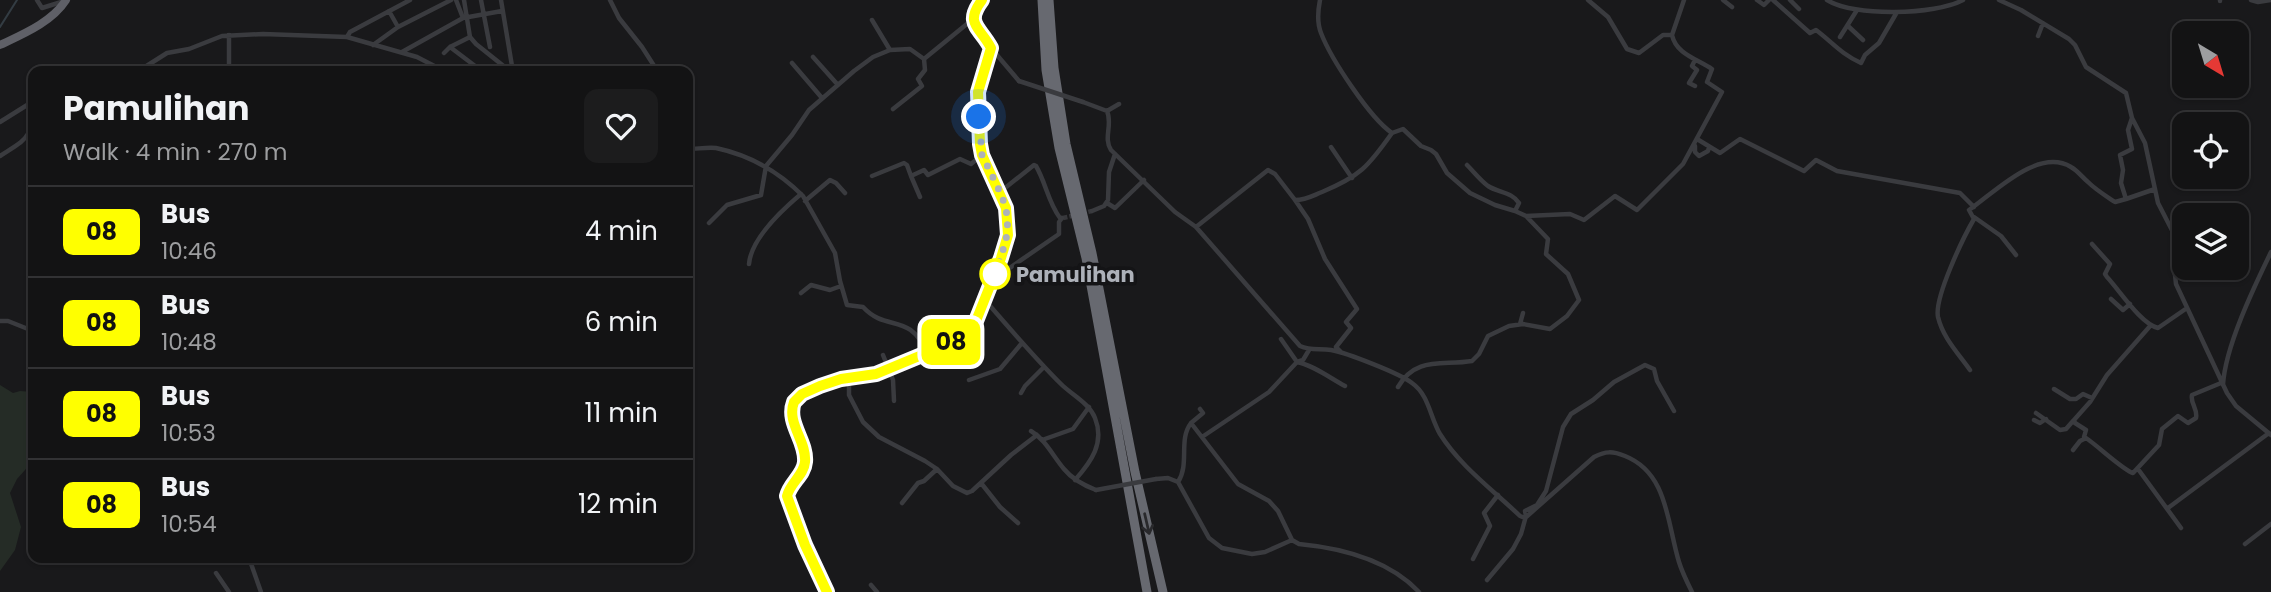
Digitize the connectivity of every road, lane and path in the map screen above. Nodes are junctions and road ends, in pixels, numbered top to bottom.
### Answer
1 (37, 0) edge
2 (66, 0) edge
3 (410, 0) edge
4 (453, 0) edge
5 (464, 0) edge
6 (481, 0) edge
7 (501, 0) edge
8 (610, 0) edge
9 (982, 0) edge
10 (1042, 0) edge
11 (1049, 0) edge
12 (1320, 0) edge
13 (1588, 0) edge
14 (1684, 0) edge
15 (1723, 0) edge
16 (1757, 0) edge
17 (1771, 0) edge
18 (1790, 0) edge
19 (1827, 0) edge
20 (1963, 0) edge
21 (1999, 0) edge
22 (2251, 0) edge
23 (2271, 0) edge
24 (1731, 4) edge
25 (1799, 9) dead end
26 (1857, 10) junction
27 (389, 11) junction
28 (502, 11) junction
29 (1897, 12) junction
30 (484, 14) junction
31 (466, 18) junction
32 (973, 19) junction
33 (872, 20) dead end
34 (2043, 23) junction
35 (1848, 26) junction
36 (398, 27) junction
37 (229, 35) junction
38 (1672, 35) junction
39 (2038, 36) dead end
40 (347, 37) junction
41 (470, 37) junction
42 (1840, 37) dead end
43 (1863, 40) dead end
44 (0, 45) edge
45 (373, 46) junction
46 (450, 47) junction
47 (490, 47) dead end
48 (991, 48) junction
49 (890, 50) junction
50 (401, 53) junction
51 (444, 53) dead end
52 (813, 57) dead end
53 (924, 59) junction
54 (1695, 60) junction
55 (792, 63) dead end
56 (146, 66) edge
57 (229, 66) edge
58 (434, 66) edge
59 (474, 66) edge
60 (505, 66) edge
61 (511, 66) edge
62 (654, 66) edge
63 (838, 85) junction
64 (1695, 86) dead end
65 (822, 98) junction
66 (28, 104) edge
67 (1119, 104) dead end
68 (892, 109) dead end
69 (1107, 111) junction
70 (2133, 118) junction
71 (0, 122) edge
72 (1392, 133) junction
73 (28, 137) edge
74 (1696, 141) junction
75 (1331, 147) dead end
76 (1709, 147) junction
77 (693, 149) edge
78 (1115, 154) junction
79 (982, 155) junction
80 (0, 156) edge
81 (1468, 164) dead end
82 (766, 166) junction
83 (872, 176) dead end
84 (911, 176) junction
85 (1352, 178) junction
86 (1144, 180) junction
87 (2155, 189) junction
88 (1000, 192) junction
89 (845, 193) dead end
90 (801, 194) junction
91 (920, 197) dead end
92 (2126, 199) junction
93 (1295, 200) junction
94 (805, 201) junction
95 (1107, 203) junction
96 (1974, 207) junction
97 (1092, 211) tunnel mouth
98 (1515, 211) junction
99 (1526, 216) junction
100 (1973, 216) junction
101 (709, 223) dead end
102 (1195, 227) junction
103 (2092, 244) dead end
104 (2271, 252) edge
105 (2016, 255) dead end
106 (749, 264) dead end
107 (993, 280) junction
108 (841, 286) junction
109 (801, 293) dead end
110 (2111, 299) dead end
111 (985, 300) junction
112 (2130, 304) junction
113 (2187, 308) junction
114 (1523, 313) dead end
115 (0, 321) edge
116 (1520, 324) junction
117 (2151, 326) junction
118 (28, 329) edge
119 (1281, 339) dead end
120 (1022, 343) junction
121 (1309, 350) junction
122 (927, 353) junction
123 (1341, 353) junction
124 (883, 355) dead end
125 (1297, 362) junction
126 (1044, 367) junction
127 (889, 369) junction
128 (1970, 370) dead end
129 (849, 377) junction
130 (1403, 378) junction
131 (969, 380) dead end
132 (2222, 384) junction
133 (1345, 386) dead end
134 (1398, 387) dead end
135 (2054, 389) dead end
136 (1021, 393) dead end
137 (2092, 398) junction
138 (894, 401) dead end
139 (1088, 407) junction
140 (1200, 409) dead end
141 (1674, 411) dead end
142 (2036, 413) dead end
143 (2046, 419) junction
144 (2034, 420) dead end
145 (2073, 421) junction
146 (1191, 423) junction
147 (1031, 431) dead end
148 (2270, 434) edge
149 (1037, 435) junction
150 (1202, 437) junction
151 (2084, 437) junction
152 (1042, 440) junction
153 (2073, 450) dead end
154 (937, 469) junction
155 (2138, 469) junction
156 (1075, 480) junction
157 (1178, 482) junction
158 (981, 483) junction
159 (1498, 495) junction
160 (902, 503) dead end
161 (2168, 508) junction
162 (1525, 518) junction
163 (1018, 523) dead end
164 (2271, 524) edge
165 (2181, 528) dead end
166 (1292, 540) junction
167 (2245, 544) dead end
168 (1473, 559) dead end
169 (251, 563) edge
170 (216, 573) dead end
171 (1487, 580) dead end
172 (871, 585) dead end
173 (229, 592) edge
174 (261, 592) edge
175 (827, 592) edge
176 (877, 592) edge
177 (1147, 592) edge
178 (1163, 592) edge
179 (1419, 592) edge
180 (1692, 592) edge

1 - 2 street
2 - 44 highway
3 - 27 street
4 - 31 street
4 - 36 street
5 - 31 street
6 - 30 street
7 - 28 street
8 - 62 street
9 - 32 main road
10 - 177 highway
11 -> 178 highway
12 - 72 street
13 - 38 street
14 - 38 street
15 - 24 street
16 - 17 street
17 - 29 street
18 - 25 street
19 - 26 street
20 - 29 street
21 - 34 street
22 - 23 street
26 - 29 street
26 - 35 street
27 - 36 street
27 - 40 street
28 - 30 street
28 - 61 street
30 - 31 street
30 - 47 street
31 - 41 street
31 - 50 street
32 - 48 main road
32 - 53 street
33 - 49 street
34 - 39 street
34 - 70 street
35 - 42 street
35 - 43 street
36 - 45 street
37 - 40 street
37 - 56 street
37 - 57 street
38 - 54 street
40 - 45 street
41 - 46 street
41 - 60 street
45 - 50 street
46 - 51 street
46 - 59 street
48 - 69 street, bridge
48 - 79 main road
49 - 53 street
49 - 63 street
50 - 58 street
52 - 63 street
53 - 68 street
54 - 64 street
54 - 74 street
55 - 65 street
63 - 65 street
65 - 82 street
66 - 71 street
67 - 69 street
69 - 78 street
70 - 87 street
70 - 92 street
72 - 85 street
72 - 98 street
73 - 80 street
74 - 76 street
74 - 76 street
74 - 99 street
75 - 85 street
76 - 96 street
77 - 82 street
78 - 86 street
78 - 95 street
79 - 84 street
79 - 88 main road
81 - 98 street
82 - 90 street
82 - 101 street
83 - 84 street
84 - 91 street
85 - 93 street
86 - 95 street
86 - 102 street
87 - 92 street
87 - 113 street
88 - 107 main road
88 - 107 street
89 - 94 street
90 - 94 street
90 - 106 street
92 - 96 street
93 - 102 street
93 - 123 street
94 - 108 street
95 - 97 street
96 - 100 street
98 - 99 street
99 - 116 street
100 - 105 street
100 - 128 street
102 - 121 street
103 - 112 street
104 - 132 street
107 - 111 main road
108 - 109 street
108 - 122 street
110 - 112 street
111 - 120 street
111 - 122 main road
112 - 117 street
113 - 117 street
113 - 132 street
114 - 116 street
115 - 118 street
116 - 130 street
117 - 137 street
119 - 125 street
120 - 126 street
120 - 131 street
121 - 123 street
121 - 125 street
122 - 127 main road
123 - 130 street
124 - 127 street
125 - 133 street
125 - 150 street
126 - 136 street
126 - 139 street
127 - 129 main road
127 - 138 street
129 - 154 street
129 - 175 main road
130 - 134 street
130 - 159 street
132 - 148 street
132 - 155 street
135 - 137 street
137 - 145 street
139 - 152 street
139 - 156 street
140 - 146 street
141 - 162 street
142 - 143 street
143 - 144 street
143 - 145 street
145 - 151 street
146 - 150 street
146 - 157 street
147 - 149 street
148 - 161 street
149 - 152 street
149 - 158 street
150 - 166 street
151 - 153 street
151 - 155 street
152 - 156 street
154 - 158 street
154 - 160 street
155 - 161 street
156 - 157 street, bridge
157 - 166 street
158 - 163 street
159 - 162 street
159 - 168 street
161 - 165 street
162 - 171 street
162 - 180 street
164 - 167 street
166 - 179 street
169 - 174 street
170 - 173 street
172 - 176 street

